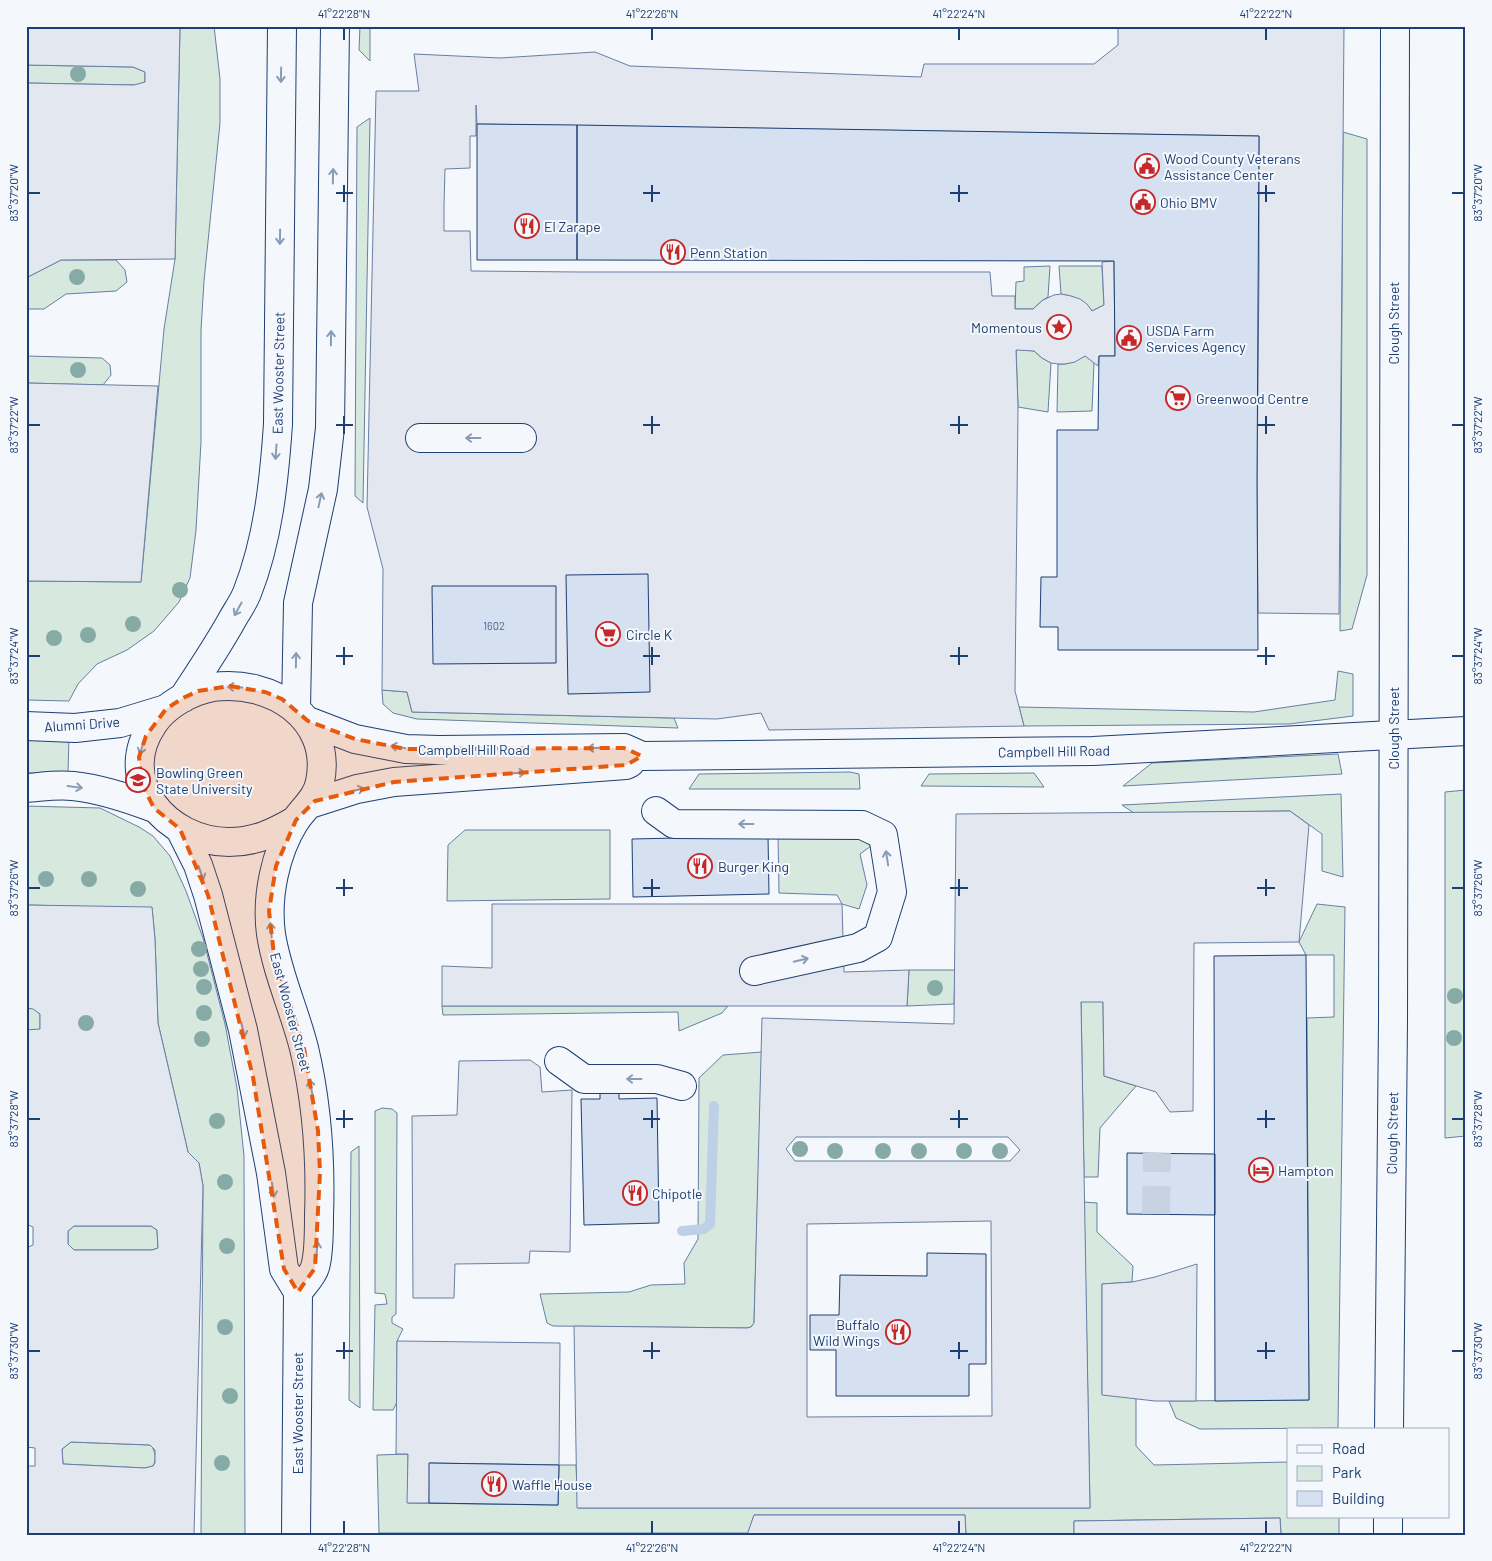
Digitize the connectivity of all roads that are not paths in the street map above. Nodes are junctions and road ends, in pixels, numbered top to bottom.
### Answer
1 (282, 26) edge
2 (335, 26) edge
3 (1395, 26) edge
4 (420, 438) dead end
5 (522, 438) dead end
6 (175, 704) junction
7 (302, 715) junction
8 (26, 726) edge
9 (1466, 731) edge
10 (1393, 736) junction
11 (642, 756) junction
12 (26, 788) edge
13 (154, 808) junction
14 (656, 811) dead end
15 (303, 812) junction
16 (180, 829) junction
17 (754, 971) dead end
18 (559, 1061) dead end
19 (682, 1086) dead end
20 (298, 1292) junction
21 (1388, 1428) edge
22 (1388, 1518) edge
23 (296, 1535) edge
24 (1388, 1535) edge

1 -> 6 main road, East Wooster Street
7 -> 2 main road, East Wooster Street
3 - 10 main road, Clough Street
5 -> 4 main road
7 -> 6 main road, East Wooster Street
6 - 8 main road, Alumni Drive
6 -> 13 main road, East Wooster Street
11 -> 7 main road, Campbell Hill Road
7 - 15 main road, East Wooster Street
9 - 10 main road, Campbell Hill Road
10 - 11 main road, Campbell Hill Road
10 - 21 main road, Clough Street
15 -> 11 main road, Campbell Hill Road
12 -> 13 main road
13 - 16 main road, East Wooster Street
17 -> 14 main road
15 - 16 main road, East Wooster Street
20 -> 15 main road, East Wooster Street
16 -> 20 main road, East Wooster Street
19 -> 18 main road
20 - 23 main road, East Wooster Street
22 - 24 main road

